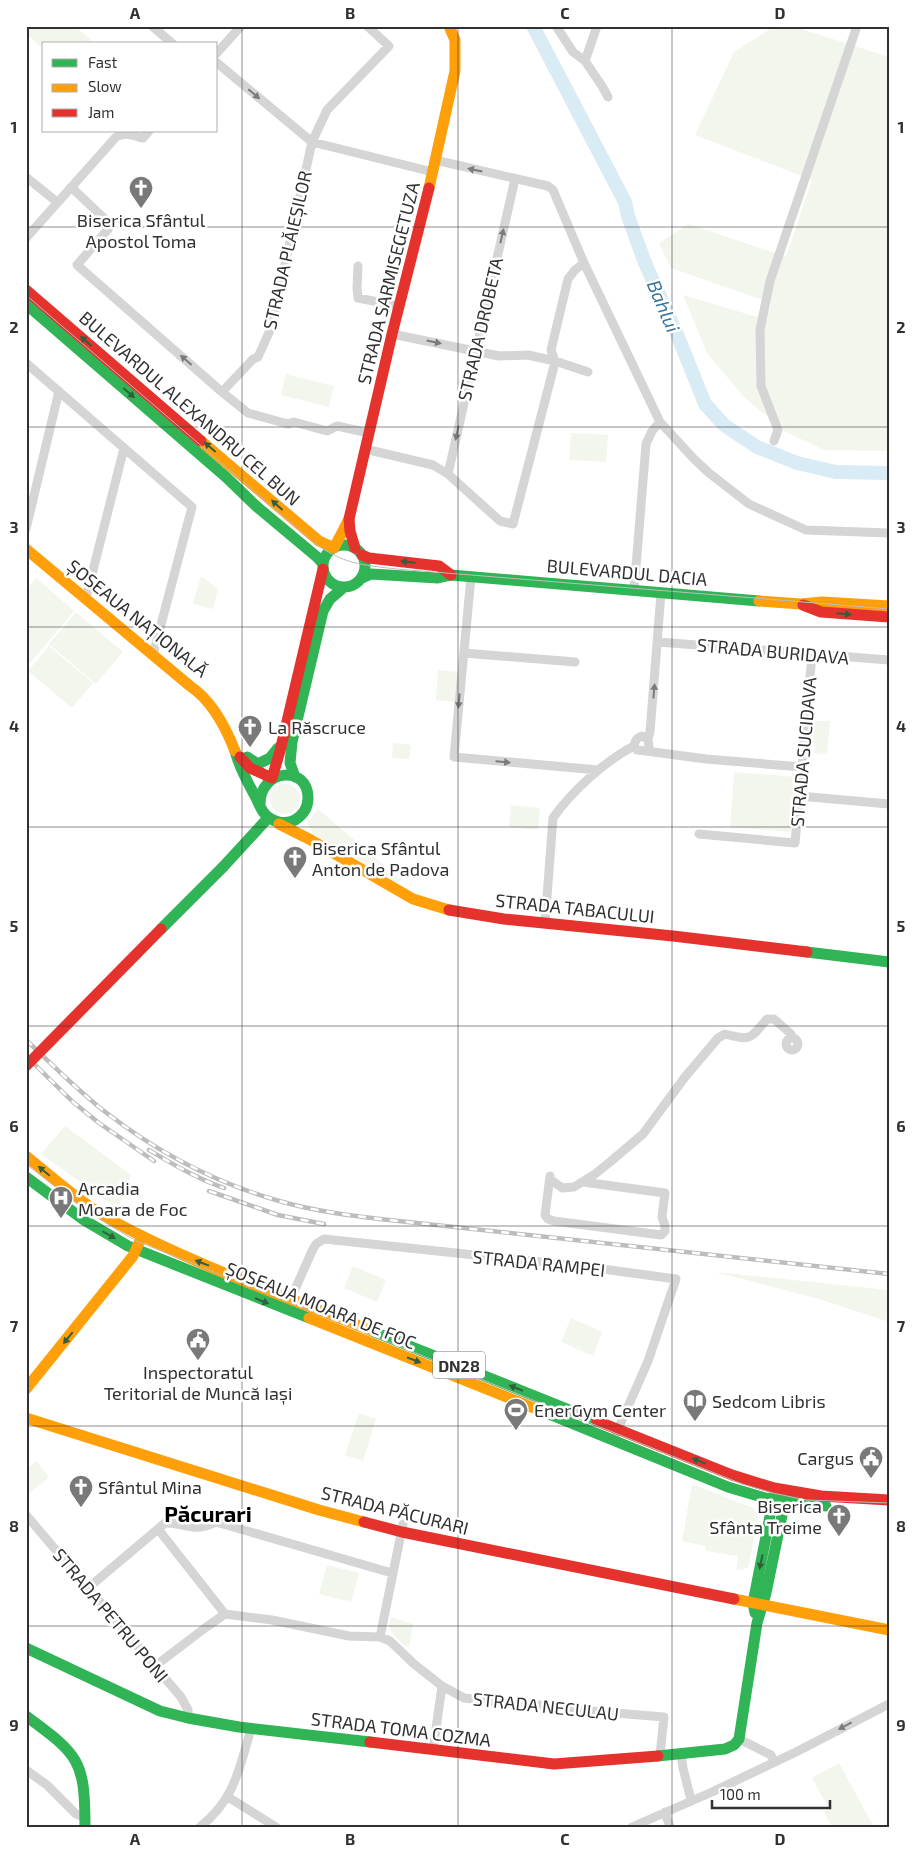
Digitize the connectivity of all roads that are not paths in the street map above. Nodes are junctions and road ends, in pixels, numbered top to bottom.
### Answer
1 (152, 26) edge
2 (241, 26) edge
3 (367, 26) edge
4 (449, 26) edge
5 (556, 26) edge
6 (598, 26) edge
7 (856, 26) edge
8 (170, 42) edge
9 (218, 52) edge
10 (585, 61) junction
11 (218, 64) edge
12 (608, 97) dead end
13 (148, 132) edge
14 (312, 142) junction
15 (434, 166) junction
16 (26, 177) edge
17 (515, 179) junction
18 (70, 187) junction
19 (57, 202) junction
20 (26, 238) edge
21 (584, 263) junction
22 (358, 266) dead end
23 (26, 290) edge
24 (26, 304) edge
25 (399, 306) junction
26 (392, 334) junction
27 (475, 351) junction
28 (555, 361) junction
29 (26, 363) edge
30 (588, 372) dead end
31 (59, 391) junction
32 (222, 392) junction
33 (660, 422) junction
34 (369, 433) junction
35 (774, 441) dead end
36 (124, 448) junction
37 (365, 450) junction
38 (448, 474) junction
39 (347, 521) junction
40 (26, 528) edge
41 (307, 532) junction
42 (889, 533) edge
43 (334, 548) junction
44 (26, 549) edge
45 (358, 552) junction
46 (322, 567) junction
47 (451, 575) junction
48 (471, 577) junction
49 (362, 578) junction
50 (343, 588) junction
51 (634, 590) junction
52 (661, 593) junction
53 (86, 598) junction
54 (801, 604) junction
55 (889, 606) edge
56 (889, 618) edge
57 (658, 642) junction
58 (464, 652) junction
59 (153, 655) junction
60 (812, 655) junction
61 (889, 660) edge
62 (575, 662) dead end
63 (225, 733) junction
64 (648, 739) junction
65 (283, 740) junction
66 (634, 746) junction
67 (234, 749) junction
68 (646, 751) junction
69 (802, 767) junction
70 (598, 770) junction
71 (295, 776) junction
72 (272, 778) junction
73 (799, 796) junction
74 (260, 804) junction
75 (889, 804) edge
76 (302, 815) junction
77 (274, 821) junction
78 (698, 834) dead end
79 (311, 840) junction
80 (545, 923) junction
81 (889, 962) edge
82 (791, 1038) dead end
83 (26, 1066) edge
84 (26, 1156) edge
85 (26, 1177) edge
86 (583, 1182) junction
87 (142, 1236) junction
88 (136, 1250) junction
89 (291, 1299) junction
90 (286, 1310) junction
91 (26, 1389) edge
92 (26, 1410) edge
93 (26, 1418) edge
94 (618, 1429) junction
95 (613, 1441) junction
96 (732, 1475) junction
97 (765, 1498) junction
98 (889, 1500) edge
99 (785, 1501) junction
100 (889, 1508) edge
101 (26, 1514) edge
102 (403, 1528) junction
103 (158, 1529) junction
104 (392, 1573) junction
105 (88, 1588) junction
106 (759, 1600) junction
107 (225, 1614) junction
108 (889, 1622) edge
109 (889, 1630) edge
110 (380, 1637) junction
111 (26, 1648) edge
112 (155, 1666) junction
113 (442, 1686) junction
114 (889, 1704) edge
115 (26, 1716) edge
116 (188, 1718) junction
117 (251, 1729) junction
118 (739, 1739) junction
119 (433, 1750) junction
120 (681, 1754) junction
121 (660, 1755) junction
122 (774, 1762) junction
123 (26, 1770) edge
124 (228, 1797) junction
125 (691, 1800) junction
126 (666, 1812) junction
127 (85, 1822) edge
128 (200, 1827) edge
129 (276, 1827) edge
130 (632, 1827) edge
131 (670, 1827) edge

1 - 8 street
2 - 9 street
3 - 14 street, STRADA PLĂIEȘILOR
4 - 15 main road, STRADA SARMISEGETUZA
5 - 10 street
6 - 10 street
7 - 35 street
10 - 12 street
11 -> 14 street
13 - 18 street
14 - 15 street
14 - 32 street, STRADA PLĂIEȘILOR
17 -> 15 street
15 - 25 main road, STRADA SARMISEGETUZA
16 - 19 street
17 - 21 street
27 -> 17 street, STRADA DROBETA
18 - 19 street
32 -> 18 street
19 - 20 street
21 - 28 street
21 - 33 street
22 - 25 street
41 -> 23 main road, BULEVARDUL ALEXANDRU CEL BUN
24 -> 46 main road, BULEVARDUL ALEXANDRU CEL BUN
25 - 26 main road, STRADA SARMISEGETUZA
26 -> 27 street
26 - 34 main road, STRADA SARMISEGETUZA
27 - 28 street
27 -> 38 street, STRADA DROBETA
28 - 30 street
28 - 38 street
29 - 31 street
31 - 36 street
31 - 40 street
32 - 34 street
33 - 42 street
33 - 51 street
34 - 37 main road, STRADA SARMISEGETUZA
36 - 53 street
36 - 59 street
37 - 38 street
37 - 39 main road, STRADA SARMISEGETUZA
39 - 41 main road
39 - 43 main road
39 - 45 main road, STRADA SARMISEGETUZA
41 - 43 main road, BULEVARDUL ALEXANDRU CEL BUN
43 - 45 main road
43 - 46 main road
44 - 53 main road, ȘOSEAUA NAȚIONALĂ
47 -> 45 main road
45 - 49 main road
46 - 50 main road
46 - 65 main road
47 - 48 main road, BULEVARDUL DACIA
47 - 49 main road
48 - 51 main road, BULEVARDUL DACIA
48 - 58 street
49 - 50 main road
50 - 71 main road
51 - 52 main road, BULEVARDUL DACIA
52 - 54 main road, BULEVARDUL DACIA
52 - 57 street
53 - 59 main road, ȘOSEAUA NAȚIONALĂ
54 - 55 main road, BULEVARDUL DACIA
54 -> 56 main road, BULEVARDUL DACIA
57 - 60 street, STRADA BURIDAVA
64 -> 57 street
58 - 62 street
58 -> 70 street
59 - 63 main road, ȘOSEAUA NAȚIONALĂ
60 - 61 street, STRADA BURIDAVA
60 - 69 street, STRADA SUCIDAVA
63 - 65 main road
63 - 67 main road, ȘOSEAUA NAȚIONALĂ
64 - 66 street
64 - 68 street
65 - 72 main road
66 - 68 street
66 - 70 street
67 - 72 main road, ȘOSEAUA NAȚIONALĂ
67 - 74 main road, ȘOSEAUA NAȚIONALĂ
68 - 69 street
69 - 73 street, STRADA SUCIDAVA
70 - 80 street
71 - 72 main road
71 - 76 main road
72 - 74 main road
73 - 75 street
73 - 78 street, STRADA SUCIDAVA
74 - 77 main road
76 - 77 main road
76 - 79 main road
77 - 79 main road, STRADA TABACULUI
77 - 83 main road, bridge
79 - 80 main road, STRADA TABACULUI
80 - 81 main road, STRADA TABACULUI
82 - 86 street
87 -> 84 main road, DN28
85 -> 88 main road, ȘOSEAUA MOARA DE FOC / DN28
86 - 86 street
87 - 88 main road
89 -> 87 main road, ȘOSEAUA MOARA DE FOC / DN28
88 -> 90 main road, ȘOSEAUA MOARA DE FOC / DN28
88 -> 91 main road
89 - 90 street, STRADA RAMPEI
94 -> 89 main road, ȘOSEAUA MOARA DE FOC / DN28
89 - 94 street, STRADA RAMPEI
90 -> 95 main road, ȘOSEAUA MOARA DE FOC / DN28
92 - 102 main road, STRADA PĂCURARI
93 - 102 main road, STRADA PĂCURARI
94 - 95 street
96 -> 94 main road, ȘOSEAUA MOARA DE FOC / DN28
95 - 97 main road, ȘOSEAUA MOARA DE FOC / DN28
96 - 98 main road, ȘOSEAUA MOARA DE FOC / DN28
96 - 99 main road
97 - 99 main road, ȘOSEAUA MOARA DE FOC / DN28
97 -> 106 main road
99 - 100 main road, DN28
99 - 106 main road
101 - 105 street, STRADA PETRU PONI
102 - 104 street
102 - 106 main road, STRADA PĂCURARI
103 - 104 street
103 - 105 street
103 - 107 street
104 - 110 street
105 - 112 street, STRADA PETRU PONI
106 - 108 main road
106 - 109 main road
106 - 118 main road
107 - 110 street
107 - 112 street
110 - 113 street, STRADA NECULAU
111 - 116 main road, STRADA TOMA COZMA
112 - 116 street, STRADA PETRU PONI
113 - 119 street
113 - 121 street, STRADA NECULAU
114 -> 122 street
115 - 127 main road
116 - 117 main road, STRADA TOMA COZMA
117 - 119 main road, STRADA TOMA COZMA
117 - 124 street
118 - 120 main road, STRADA TOMA COZMA
118 - 122 street
119 - 121 main road, STRADA TOMA COZMA
120 - 121 main road, STRADA TOMA COZMA
120 - 125 street
122 - 125 street
123 - 127 street
124 - 128 street
124 - 129 street
125 - 126 street
126 - 130 street
126 - 131 street

